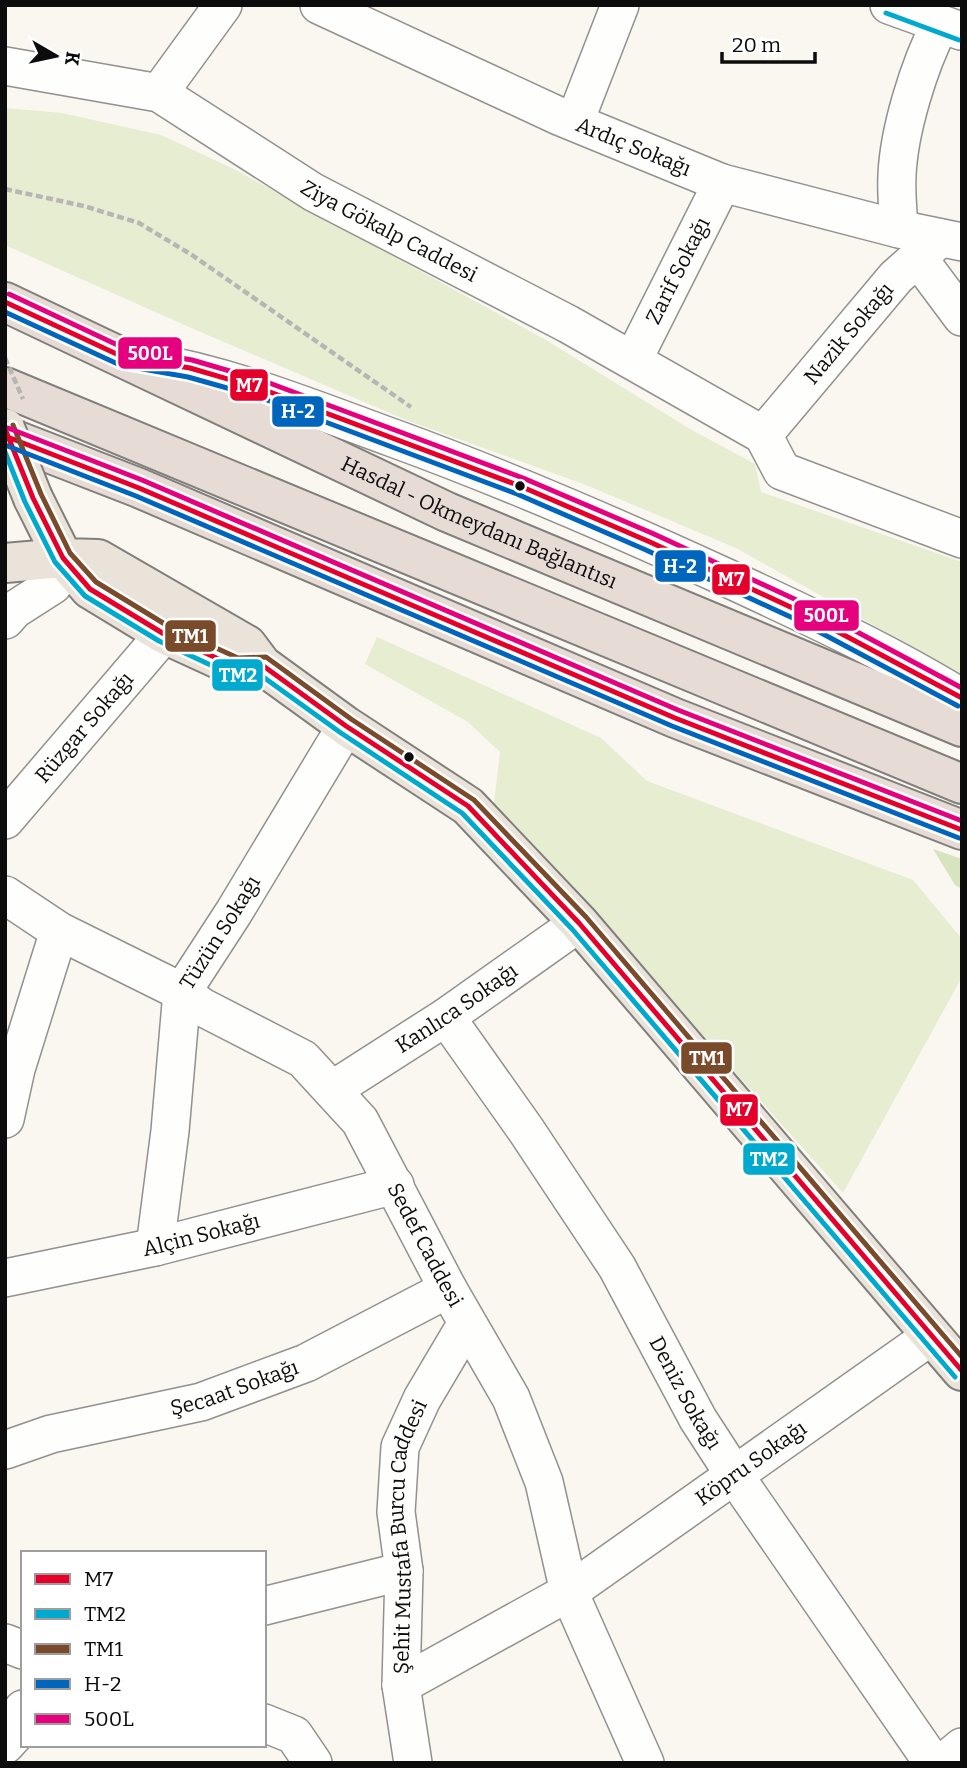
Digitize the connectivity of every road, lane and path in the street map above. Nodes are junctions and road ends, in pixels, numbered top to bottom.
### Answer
1 (223, 5) edge
2 (319, 5) edge
3 (621, 5) edge
4 (889, 5) edge
5 (951, 28) edge
6 (9, 59) edge
7 (159, 93) junction
8 (575, 121) junction
9 (722, 183) junction
10 (5, 189) edge
11 (930, 242) edge
12 (5, 302) edge
13 (962, 317) edge
14 (123, 357) junction
15 (634, 360) junction
16 (5, 387) edge
17 (418, 412) dead end
18 (5, 428) edge
19 (763, 435) junction
20 (5, 436) edge
21 (33, 498) junction
22 (962, 540) edge
23 (5, 543) edge
24 (5, 563) edge
25 (58, 571) junction
26 (5, 592) edge
27 (5, 620) edge
28 (164, 634) junction
29 (262, 665) junction
30 (962, 698) edge
31 (346, 726) junction
32 (962, 727) edge
33 (962, 784) edge
34 (5, 820) edge
35 (962, 830) edge
36 (5, 895) edge
37 (579, 923) junction
38 (59, 930) junction
39 (182, 992) junction
40 (446, 1017) junction
41 (332, 1090) junction
42 (5, 1119) edge
43 (395, 1185) junction
44 (155, 1247) junction
45 (5, 1278) edge
46 (448, 1289) junction
47 (467, 1323) junction
48 (932, 1336) junction
49 (962, 1371) edge
50 (5, 1450) edge
51 (735, 1476) junction
52 (404, 1571) junction
53 (569, 1592) junction
54 (266, 1606) edge
55 (401, 1685) junction
56 (266, 1724) edge
57 (962, 1747) edge
58 (313, 1763) edge
59 (412, 1763) edge
60 (645, 1763) edge
61 (933, 1763) edge
62 (943, 1763) edge

1 - 7 street
2 - 8 street, Ardıç Sokağı
3 - 8 street
4 - 5 street
5 - 11 street
6 - 7 street, Ziya Gökalp Caddesi
7 - 15 street, Ziya Gökalp Caddesi
8 - 9 street, Ardıç Sokağı
9 - 11 street, Ardıç Sokağı
9 - 15 street, Zarif Sokağı
10 - 17 path
11 - 13 street
11 - 19 street, Nazik Sokağı
12 - 14 highway, Hasdal - Okmeydanı Bağlantısı
14 - 30 street
14 - 32 highway, Hasdal - Okmeydanı Bağlantısı
15 - 19 street, Ziya Gökalp Caddesi
16 - 33 highway
18 - 21 main road, bridge
19 - 22 street
20 - 35 highway
21 - 23 main road
21 - 25 main road
24 - 25 main road
25 - 26 street
25 - 27 street
25 - 28 main road
25 - 29 main road
28 - 29 main road
28 - 34 street, Rüzgar Sokağı
29 - 31 main road
31 - 37 main road
31 - 39 street, Tüzün Sokağı
36 - 38 street, Sedef Caddesi
37 - 40 street, Kanlıca Sokağı
37 - 48 main road
38 - 39 street, Sedef Caddesi
38 - 42 street
39 - 41 street, Sedef Caddesi
39 - 44 street, Tüzün Sokağı
40 - 41 street, Kanlıca Sokağı
40 - 51 street, Deniz Sokağı
41 - 43 street, Sedef Caddesi
43 - 44 street, Alçin Sokağı
43 - 46 street, Sedef Caddesi
44 - 45 street, Alçin Sokağı
46 - 47 street, Sedef Caddesi
46 - 50 street, Şecaat Sokağı
47 - 52 street, Şehit Mustafa Burcu Caddesi
47 - 53 street, Sedef Caddesi
48 - 49 main road
48 - 51 street, Köpru Sokağı
51 - 53 street, Köpru Sokağı
51 - 61 street, Deniz Sokağı
52 - 54 street
52 - 55 street, Şehit Mustafa Burcu Caddesi
53 - 55 street, Köpru Sokağı
53 - 60 street, Sedef Caddesi
55 - 59 street, Şehit Mustafa Burcu Caddesi
56 - 58 street
57 - 62 street

